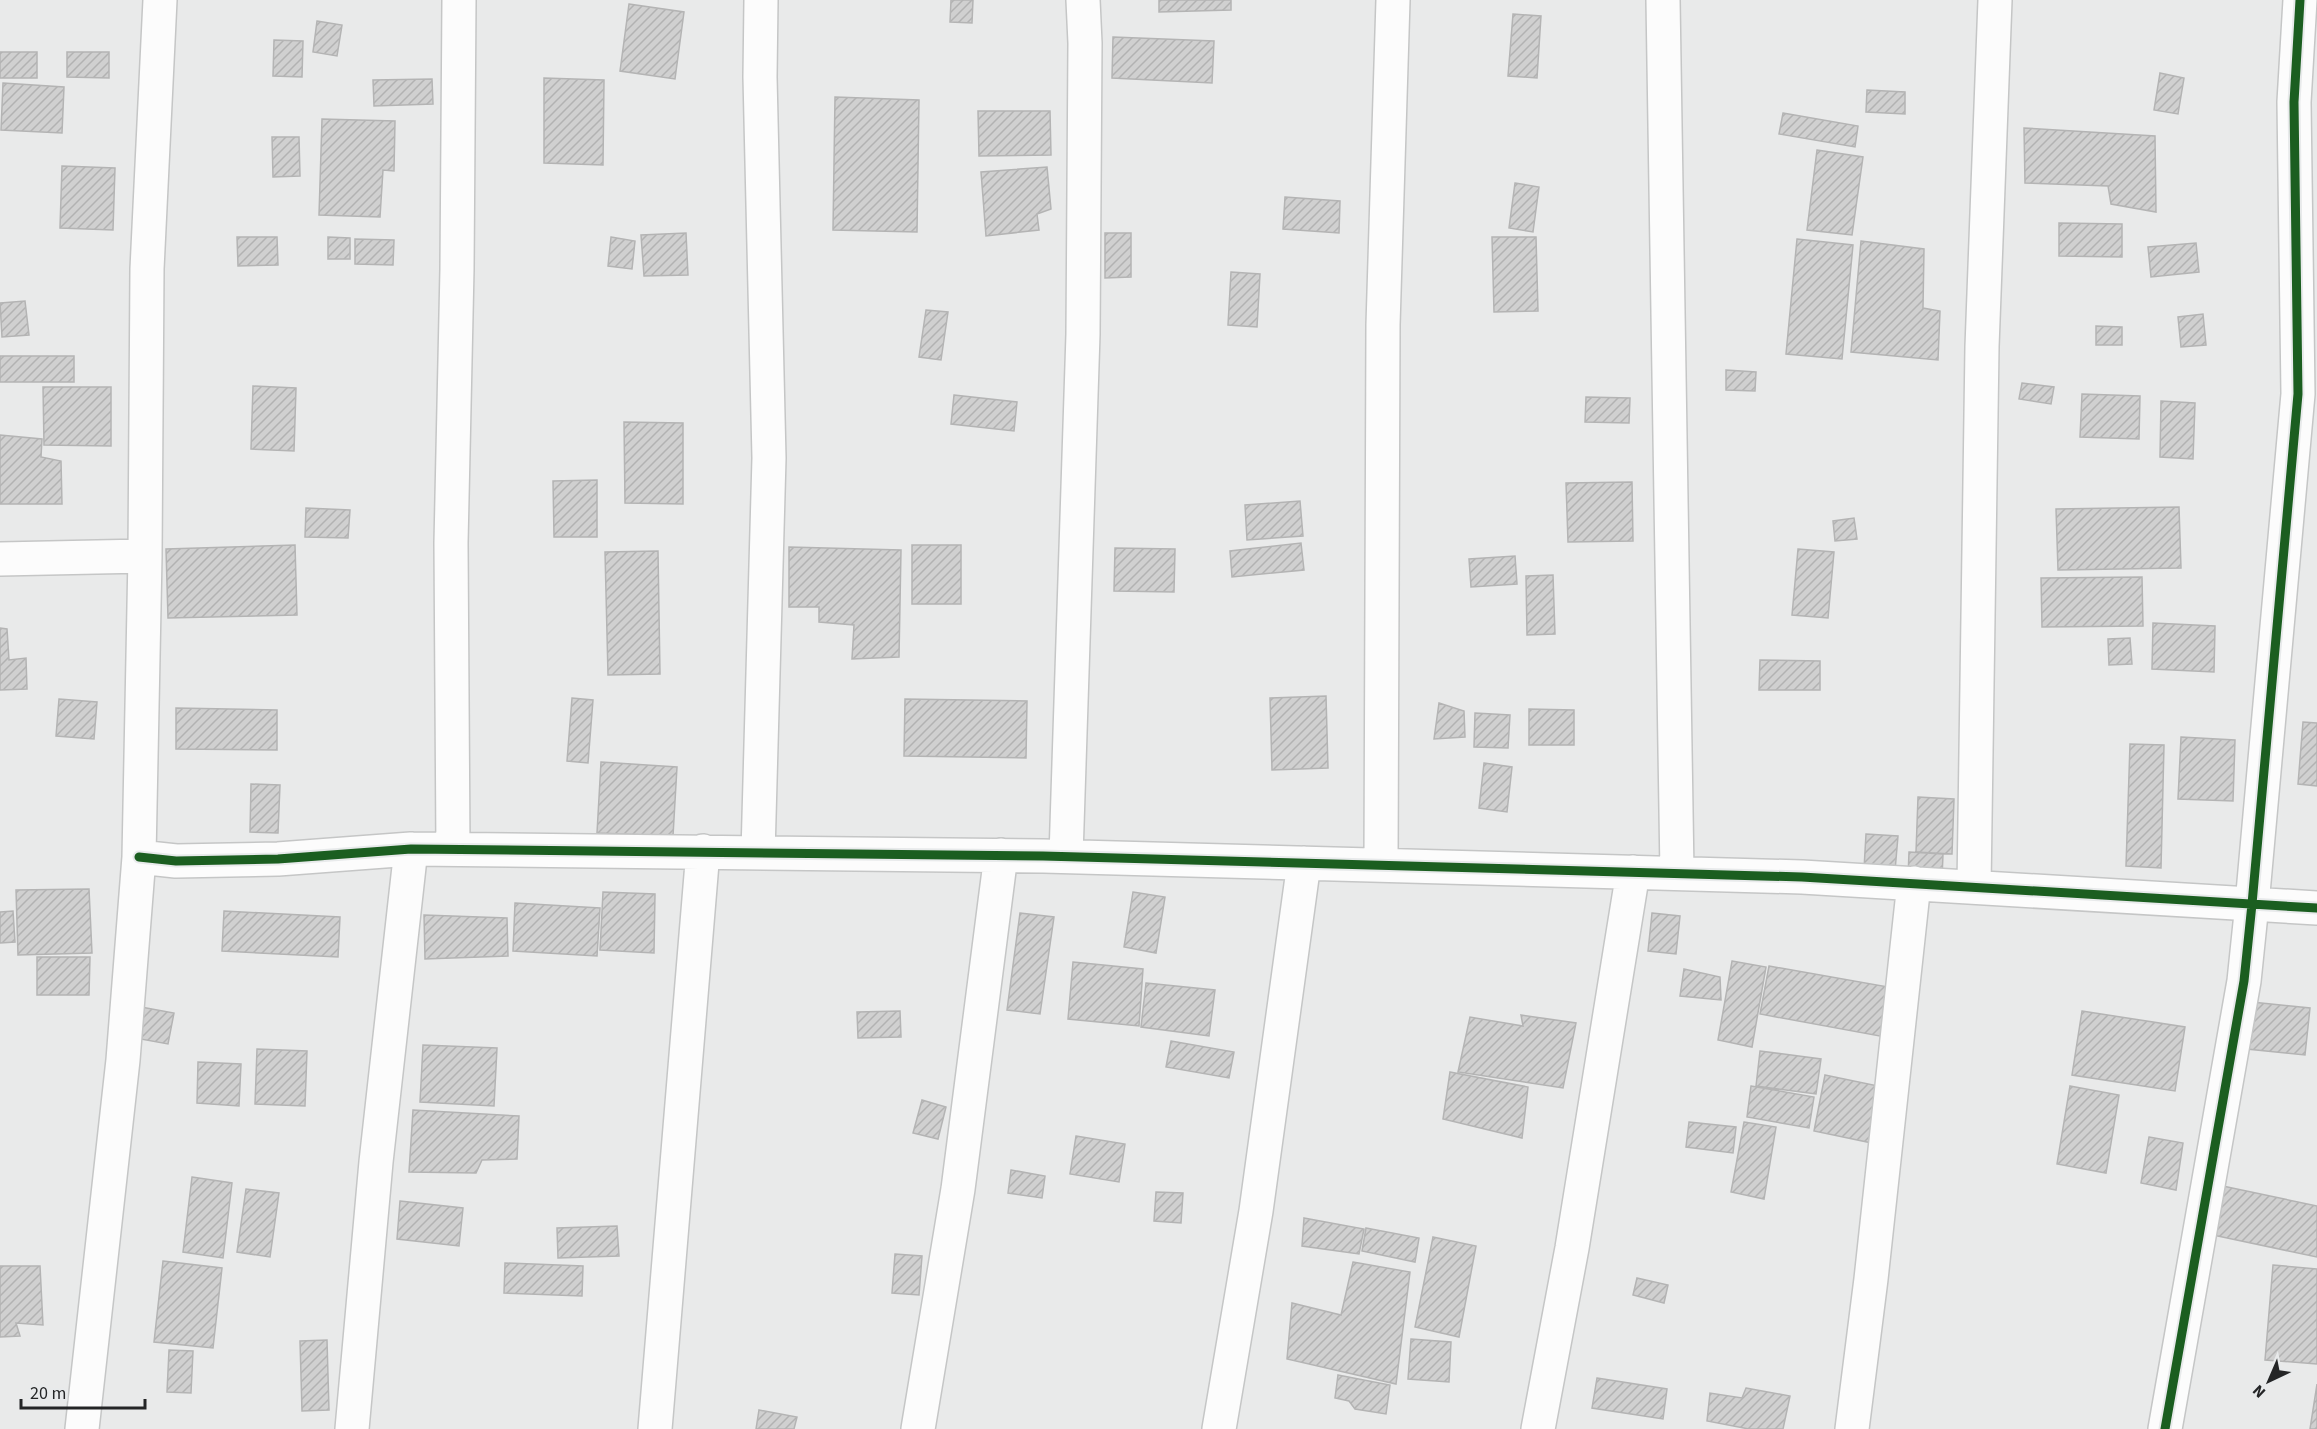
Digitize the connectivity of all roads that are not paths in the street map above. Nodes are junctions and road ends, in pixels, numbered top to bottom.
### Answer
1 (160, 0) edge
2 (459, 0) edge
3 (761, 0) edge
4 (1083, 0) edge
5 (1393, 0) edge
6 (1663, 0) edge
7 (1995, 0) edge
8 (2300, 0) edge
9 (145, 556) junction
10 (0, 559) edge
11 (411, 849) junction
12 (453, 849) junction
13 (703, 851) junction
14 (758, 853) junction
15 (1001, 855) junction
16 (1066, 856) junction
17 (139, 857) junction
18 (1304, 863) junction
19 (1381, 865) junction
20 (1633, 872) junction
21 (1677, 873) junction
22 (1914, 883) junction
23 (1974, 887) junction
24 (2252, 904) junction
25 (2317, 908) edge
26 (82, 1429) edge
27 (352, 1429) edge
28 (656, 1429) edge
29 (918, 1429) edge
30 (1219, 1429) edge
31 (1538, 1429) edge
32 (1851, 1429) edge
33 (2166, 1429) edge

1 - 9 street
2 - 12 street
3 - 14 street
4 - 16 street
5 - 19 street
6 - 21 street
7 - 23 street
8 - 24 street
9 - 10 street
9 - 17 street
11 - 12 street
11 - 17 street
11 - 27 street
12 - 13 street
13 - 14 street
13 - 28 street
14 - 15 street
15 - 16 street
15 - 29 street
16 - 18 street
17 - 26 street
18 - 19 street
18 - 30 street
19 - 20 street
20 - 21 street
20 - 31 street
21 - 22 street
22 - 23 street
22 - 32 street
23 - 24 street
24 - 25 street
24 - 33 street

